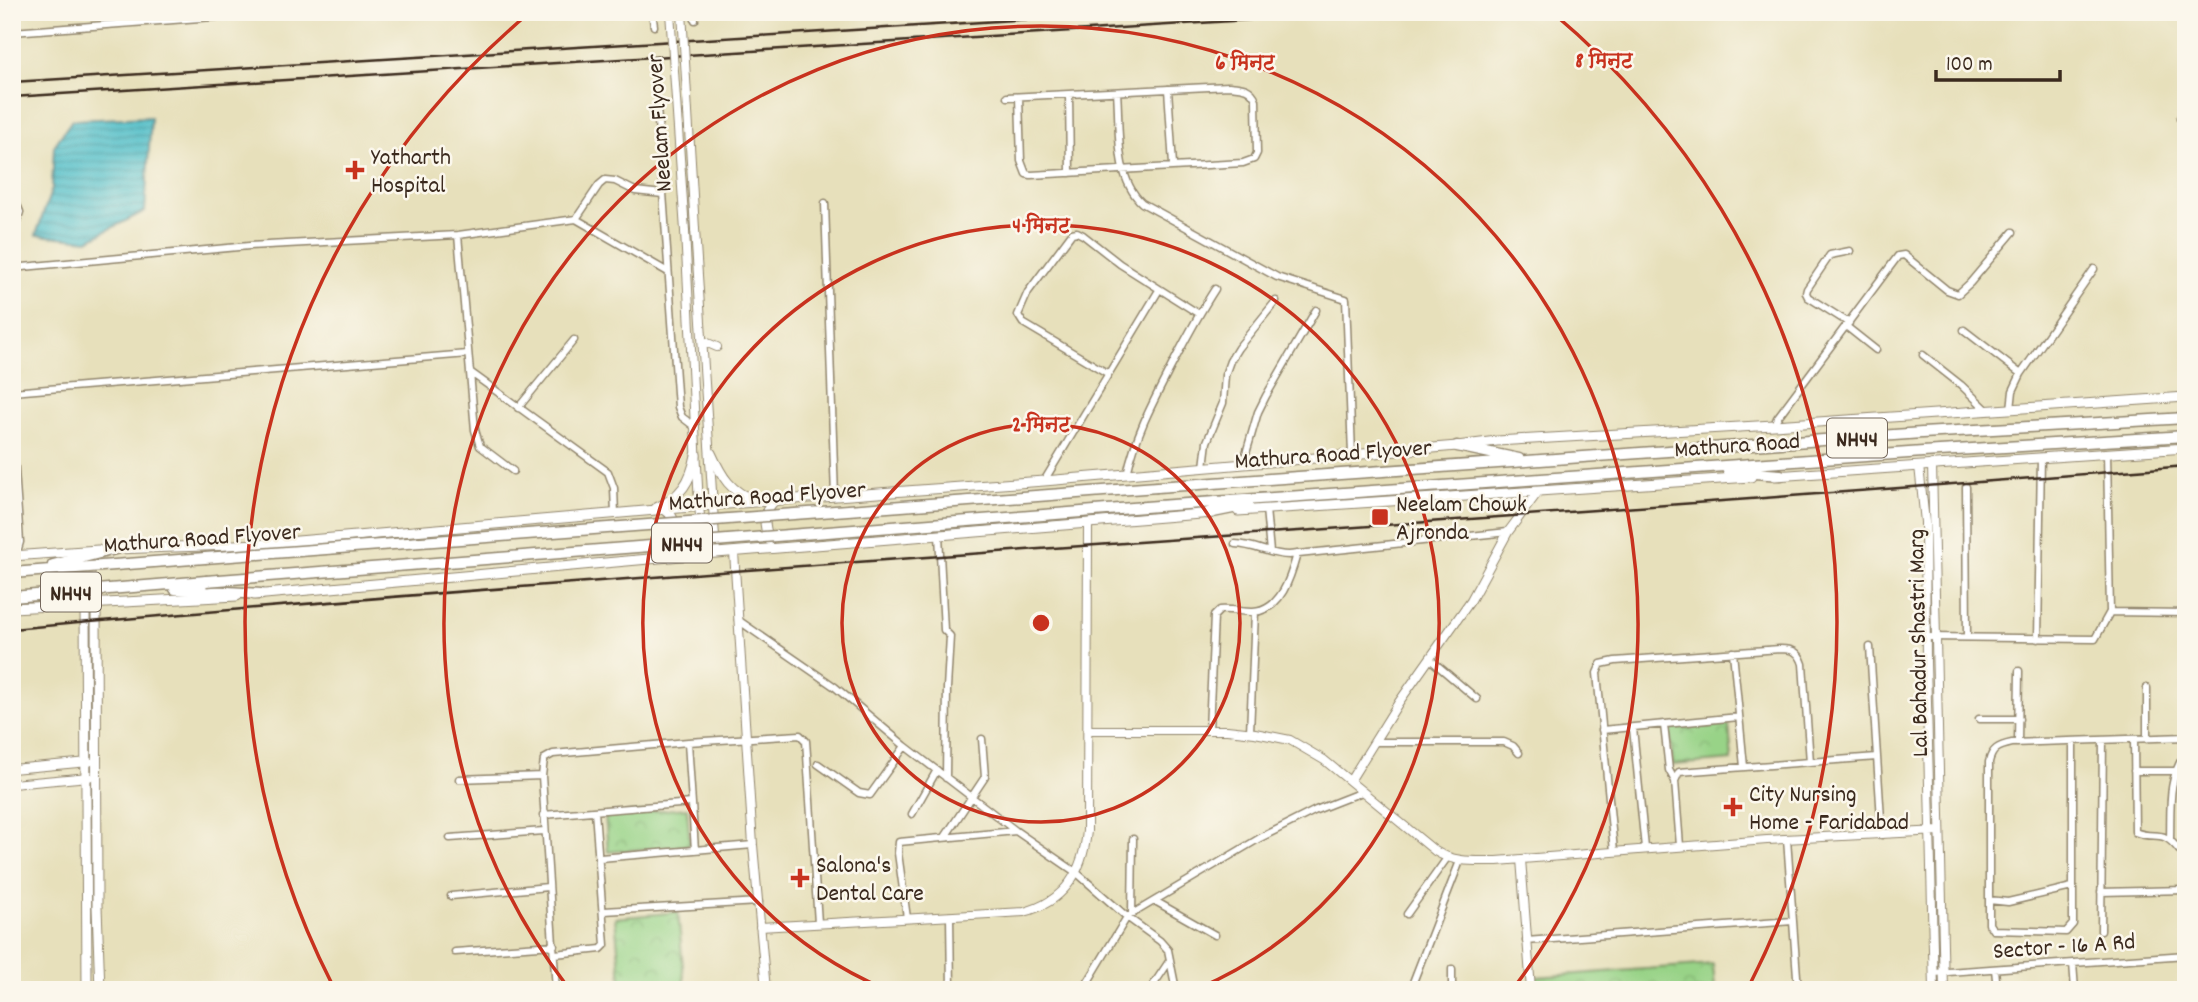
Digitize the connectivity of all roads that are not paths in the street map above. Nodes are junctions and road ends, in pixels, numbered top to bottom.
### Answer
1 (279, 12) edge
2 (652, 12) edge
3 (670, 12) edge
4 (682, 12) edge
5 (654, 26) dead end
6 (12, 32) edge
7 (1168, 89) junction
8 (1117, 92) junction
9 (1069, 94) junction
10 (1007, 97) dead end
11 (1019, 97) junction
12 (657, 107) dead end
13 (1173, 166) junction
14 (1123, 171) junction
15 (1070, 173) junction
16 (663, 194) junction
17 (825, 203) dead end
18 (12, 205) edge
19 (576, 219) junction
20 (2013, 232) dead end
21 (12, 235) edge
22 (458, 235) junction
23 (1850, 251) dead end
24 (12, 268) edge
25 (2094, 269) dead end
26 (668, 272) junction
27 (1215, 289) dead end
28 (1159, 290) junction
29 (1276, 301) dead end
30 (1316, 310) dead end
31 (1199, 314) junction
32 (1848, 325) junction
33 (1964, 330) dead end
34 (574, 340) dead end
35 (703, 341) junction
36 (717, 347) dead end
37 (1876, 350) dead end
38 (468, 354) junction
39 (1923, 355) dead end
40 (470, 372) junction
41 (1108, 373) junction
42 (2021, 374) junction
43 (12, 392) edge
44 (2186, 397) edge
45 (518, 408) junction
46 (2011, 409) junction
47 (1987, 410) junction
48 (2186, 418) edge
49 (1774, 425) junction
50 (12, 426) edge
51 (695, 427) junction
52 (2186, 436) edge
53 (1457, 446) junction
54 (2186, 448) edge
55 (711, 453) junction
56 (2107, 453) junction
57 (1352, 454) junction
58 (696, 455) junction
59 (2041, 457) junction
60 (1529, 461) junction
61 (1497, 463) joint
62 (1243, 464) junction
63 (1932, 464) junction
64 (1920, 466) junction
65 (1204, 467) junction
66 (1692, 468) junction
67 (513, 471) dead end
68 (1127, 474) junction
69 (1781, 475) junction
70 (1044, 481) junction
71 (1966, 487) dead end
72 (1538, 492) junction
73 (835, 497) junction
74 (1292, 497) junction
75 (769, 502) junction
76 (14, 505) edge
77 (715, 505) junction
78 (699, 506) junction
79 (664, 509) junction
80 (1266, 509) junction
81 (648, 511) junction
82 (1208, 513) junction
83 (615, 514) junction
84 (1087, 523) junction
85 (1508, 532) junction
86 (939, 535) junction
87 (1235, 544) dead end
88 (119, 548) junction
89 (777, 548) junction
90 (734, 552) junction
91 (1270, 552) junction
92 (716, 553) junction
93 (704, 554) junction
94 (1297, 554) junction
95 (14, 555) edge
96 (668, 557) junction
97 (41, 571) junction
98 (12, 573) edge
99 (130, 587) junction
100 (261, 594) junction
101 (12, 597) edge
102 (85, 603) junction
103 (96, 603) junction
104 (12, 608) edge
105 (1255, 612) junction
106 (2110, 612) junction
107 (2186, 612) edge
108 (738, 620) junction
109 (1931, 637) junction
110 (1967, 637) junction
111 (2038, 639) junction
112 (1870, 647) dead end
113 (1733, 652) junction
114 (1431, 660) junction
115 (2019, 671) dead end
116 (2147, 688) dead end
117 (1477, 699) dead end
118 (1739, 718) junction
119 (1979, 719) dead end
120 (2019, 719) junction
121 (1664, 725) junction
122 (1633, 728) junction
123 (1088, 730) junction
124 (1209, 730) junction
125 (1602, 730) junction
126 (1250, 732) junction
127 (2186, 737) edge
128 (746, 738) junction
129 (982, 739) dead end
130 (2134, 739) junction
131 (2147, 739) junction
132 (2103, 740) junction
133 (688, 742) junction
134 (1375, 742) junction
135 (2073, 742) junction
136 (2018, 743) junction
137 (905, 746) junction
138 (1519, 753) dead end
139 (2186, 753) edge
140 (1877, 757) junction
141 (97, 761) junction
142 (85, 762) junction
143 (1810, 762) junction
144 (818, 764) dead end
145 (1744, 767) junction
146 (12, 769) edge
147 (937, 770) junction
148 (2134, 771) junction
149 (2175, 771) junction
150 (97, 776) junction
151 (542, 776) junction
152 (85, 777) junction
153 (946, 778) junction
154 (459, 779) dead end
155 (1350, 781) junction
156 (1675, 781) junction
157 (12, 784) edge
158 (1362, 792) junction
159 (972, 796) junction
160 (692, 803) junction
161 (595, 811) junction
162 (543, 814) junction
163 (912, 814) dead end
164 (544, 831) junction
165 (1016, 831) junction
166 (1935, 831) junction
167 (1882, 835) junction
168 (945, 837) junction
169 (450, 838) dead end
170 (1133, 839) dead end
171 (1787, 839) junction
172 (2170, 839) junction
173 (753, 845) junction
174 (1680, 846) junction
175 (1645, 848) junction
176 (695, 850) junction
177 (2179, 850) dead end
178 (1614, 851) junction
179 (600, 858) junction
180 (1447, 858) junction
181 (1521, 859) junction
182 (1460, 861) junction
183 (1077, 873) junction
184 (548, 887) junction
185 (2072, 887) junction
186 (2185, 890) edge
187 (2101, 891) junction
188 (451, 896) dead end
189 (1989, 900) junction
190 (1155, 901) junction
191 (759, 902) junction
192 (604, 911) junction
193 (1407, 914) dead end
194 (950, 916) junction
195 (1129, 916) junction
196 (907, 918) junction
197 (1793, 920) junction
198 (818, 923) junction
199 (761, 927) junction
200 (2101, 930) dead end
201 (1215, 935) dead end
202 (1527, 940) junction
203 (554, 945) junction
204 (455, 952) dead end
205 (555, 954) junction
206 (2186, 955) edge
207 (1170, 960) junction
208 (2073, 963) junction
209 (1452, 968) dead end
210 (1995, 969) junction
211 (1934, 973) junction
212 (1944, 973) junction
213 (951, 989) edge
214 (87, 990) edge
215 (100, 990) edge
216 (556, 990) edge
217 (766, 990) edge
218 (889, 990) edge
219 (1083, 990) edge
220 (1150, 990) edge
221 (1176, 990) edge
222 (1410, 990) edge
223 (1452, 990) edge
224 (1531, 990) edge
225 (1798, 990) edge
226 (1934, 990) edge
227 (1944, 990) edge
228 (1997, 990) edge
229 (2075, 990) edge

1 - 6 street
2 - 5 street
3 - 51 street, Neelam Flyover, bridge
4 - 35 street, Neelam Flyover, bridge
7 - 8 street
7 - 13 street
7 - 13 street
8 - 9 street
8 - 14 street
9 - 11 street
9 - 15 street
10 - 11 street
11 - 15 street
12 - 16 street
13 - 14 street
14 - 15 street
14 - 57 street
16 - 19 street
16 - 26 street
17 - 73 street
18 - 21 street
19 - 22 street
19 - 26 street
20 - 32 street
22 - 24 street
22 - 38 street
23 - 32 street
25 - 42 street
26 - 51 street
27 - 31 street
28 - 31 street
28 - 41 street
28 - 41 street
29 - 65 street
30 - 62 street
31 - 68 street
32 - 37 street
32 - 49 street
33 - 42 street
34 - 45 street
35 - 36 street
35 - 55 street, Neelam Flyover
38 - 40 street
38 - 43 street
39 - 47 street
40 - 45 street
40 - 67 street
41 - 70 street
42 - 46 street
44 - 46 main road
45 - 83 street
46 - 47 main road
47 - 49 main road
48 - 60 highway, Mathura Road / NH44
49 - 53 main road
50 - 76 street
51 - 58 street, Neelam Flyover
52 - 66 highway, Mathura Road / NH44
53 - 57 main road
53 - 60 highway
54 - 56 main road
55 - 75 main road
55 - 77 street, Neelam Flyover
56 - 59 main road
56 - 106 street
57 - 62 main road
58 - 78 street, Neelam Flyover
58 - 81 main road
59 - 63 main road
59 - 111 street
60 - 61 highway, Mathura Road / NH44
61 - 97 highway, Mathura Road Flyover / NH44, bridge
62 - 65 main road
63 - 64 main road
63 - 109 street, Lal Bahadur Shastri Marg
64 - 69 main road
64 - 109 street
65 - 68 main road
66 - 69 highway
66 - 74 highway, Mathura Road / NH44
68 - 70 main road
69 - 72 main road
70 - 73 main road
71 - 110 street
72 - 80 main road
72 - 85 street
73 - 75 main road
74 - 82 highway
74 - 99 highway, Mathura Road Flyover / NH44, bridge
75 - 77 main road
75 - 89 main road
76 - 95 street
77 - 78 main road
77 - 92 street, Neelam Flyover
78 - 79 main road
78 - 93 street, Neelam Flyover
79 - 81 main road
79 - 96 main road
80 - 82 main road
80 - 91 street
81 - 83 main road
82 - 84 main road
83 - 88 main road
84 - 86 main road
84 - 123 street
85 - 94 street
85 - 114 street
86 - 89 main road
86 - 153 street
87 - 91 street
88 - 95 main road
88 - 97 highway
89 - 90 main road
90 - 92 main road
90 - 108 street
91 - 94 street
92 - 93 main road
93 - 96 main road
94 - 105 street
96 - 100 main road
97 - 98 highway, NH44
99 - 100 highway
99 - 101 highway, NH44
100 - 103 main road
102 - 103 main road
102 - 104 main road
102 - 142 main road
103 - 141 main road
105 - 124 street
105 - 126 street
106 - 107 street
106 - 111 street
108 - 128 street
108 - 137 street
109 - 110 street
109 - 166 street
110 - 111 street
112 - 140 street
113 - 118 street
113 - 125 street
113 - 143 street
114 - 117 street
114 - 134 street
115 - 120 street
116 - 131 street
118 - 121 street
118 - 145 street
119 - 120 street
120 - 136 street
121 - 122 street
121 - 156 street
122 - 125 street
122 - 175 street
123 - 124 street
123 - 183 street
124 - 126 street
125 - 178 street
126 - 155 street
127 - 131 street
128 - 133 street
128 - 173 street
128 - 198 street
129 - 159 street
130 - 131 street
130 - 132 street
130 - 148 street
132 - 135 street
132 - 187 street
133 - 151 street
133 - 160 street
134 - 138 street
134 - 155 street
135 - 136 street
135 - 185 street
136 - 189 street
137 - 144 street
137 - 147 street
139 - 149 street
140 - 143 street
140 - 167 street
141 - 142 street
141 - 150 main road
142 - 146 street
142 - 152 main road
143 - 145 street
145 - 156 street
147 - 153 street
147 - 163 street
148 - 149 street
148 - 172 street
149 - 172 street
150 - 152 street
150 - 215 main road
151 - 154 street
151 - 162 street
152 - 157 street
152 - 214 main road
153 - 159 street
155 - 158 street
156 - 174 street
158 - 180 street
158 - 190 street
159 - 165 street
159 - 168 street
160 - 161 street
160 - 176 street
161 - 162 street
161 - 179 street
162 - 164 street
164 - 169 street
164 - 184 street
165 - 168 street
165 - 183 street
166 - 167 street
166 - 211 street
166 - 212 street
167 - 171 street
168 - 196 street
170 - 195 street
171 - 174 street
171 - 197 street
172 - 177 street
173 - 176 street
173 - 191 street
174 - 175 street
175 - 178 street
176 - 179 street
178 - 181 street
179 - 192 street
180 - 182 street
180 - 193 street
181 - 182 street
181 - 202 street
182 - 222 street
183 - 194 street
183 - 195 street
184 - 188 street
184 - 203 street
185 - 189 street
185 - 189 street
186 - 187 street
187 - 200 street
190 - 195 street
190 - 201 street
191 - 192 street
191 - 199 street
192 - 205 street
194 - 196 street
194 - 213 street
195 - 207 street
195 - 219 street
196 - 198 street
197 - 202 street
197 - 225 street
198 - 199 street
199 - 217 street
202 - 224 street
203 - 204 street
203 - 205 street
205 - 216 street
206 - 208 street, Sector - 16 A Rd
207 - 220 street
207 - 221 street
208 - 210 street, Sector - 16 A Rd
208 - 229 street
209 - 223 street
210 - 212 street, Sector - 16 A Rd
210 - 228 street
211 - 212 street, Sector - 16 A Rd
211 - 226 street
212 - 227 street
213 - 218 street

